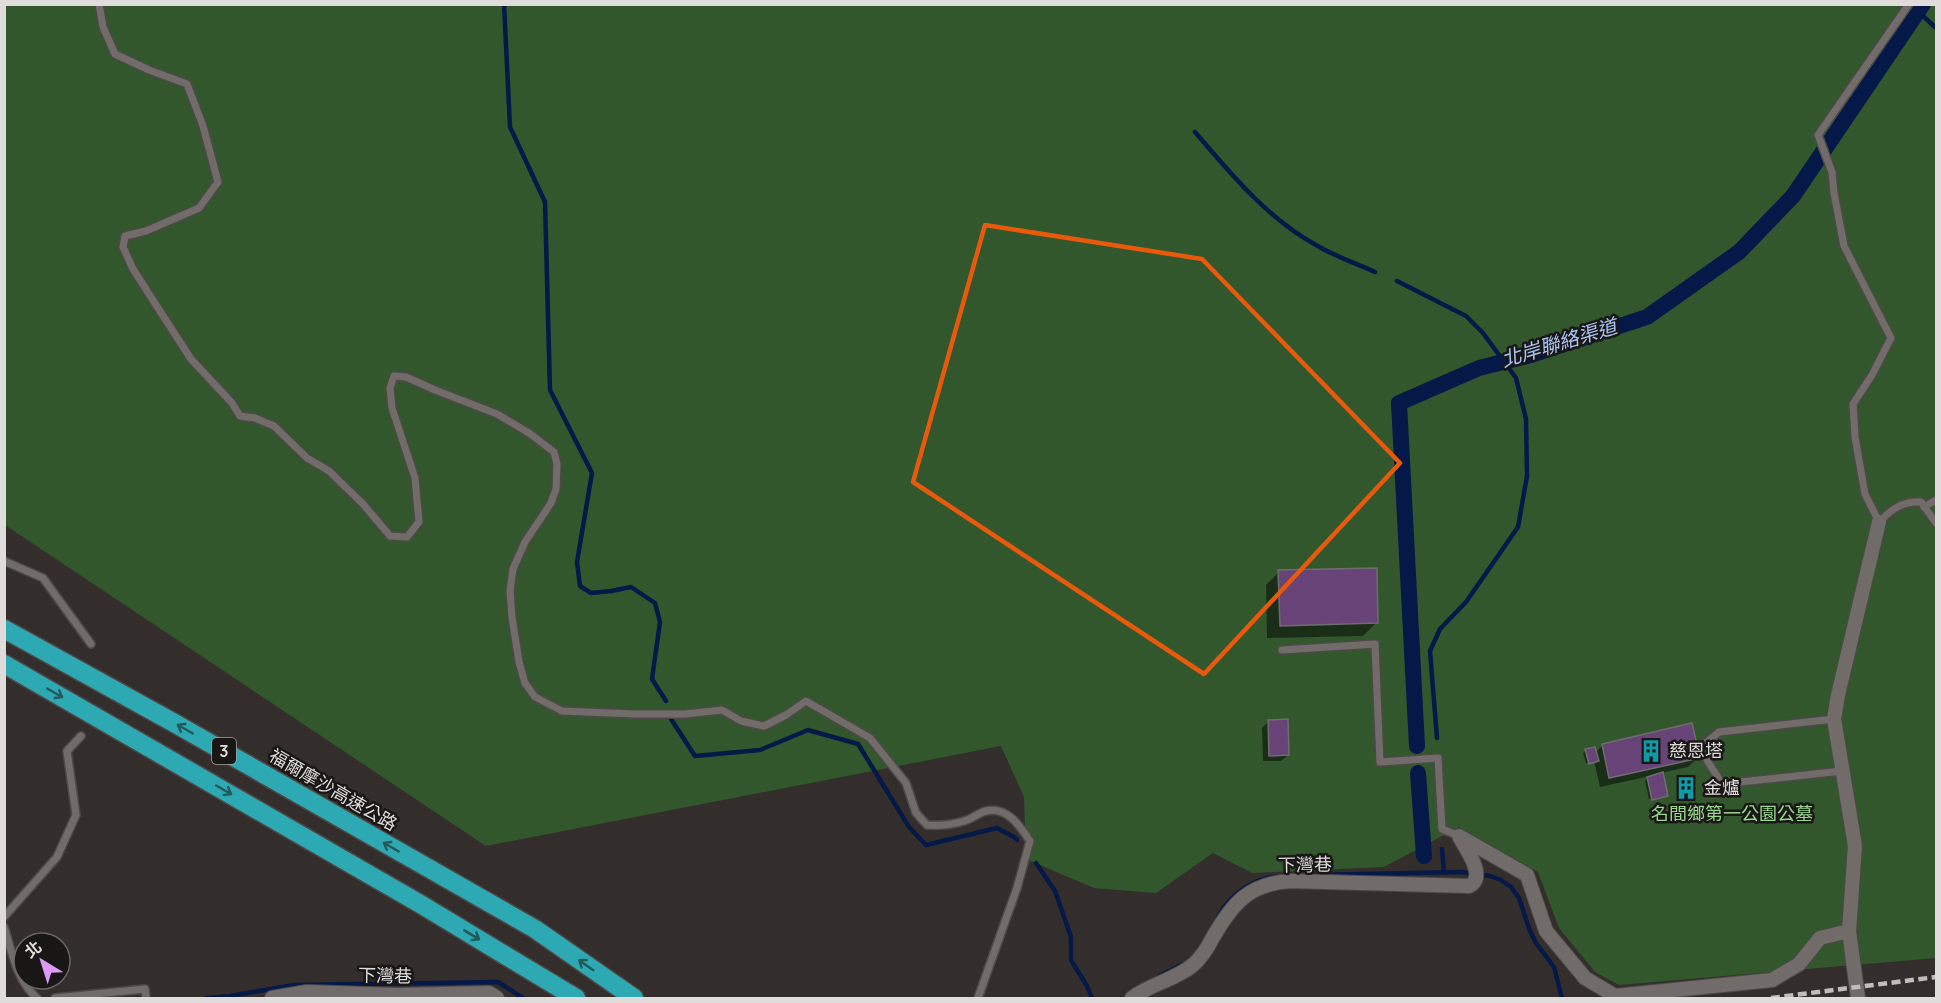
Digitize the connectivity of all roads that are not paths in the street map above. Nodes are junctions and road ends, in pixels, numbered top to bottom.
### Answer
1 (99, 4) edge
2 (1909, 4) edge
3 (1936, 500) edge
4 (1924, 507) junction
5 (1879, 522) junction
6 (1936, 522) edge
7 (4, 561) edge
8 (4, 629) edge
9 (91, 644) dead end
10 (1282, 650) dead end
11 (4, 664) edge
12 (1834, 719) junction
13 (81, 736) dead end
14 (1842, 771) junction
15 (1459, 836) junction
16 (4, 917) edge
17 (4, 927) edge
18 (1849, 931) junction
19 (37, 999) edge
20 (55, 999) edge
21 (146, 999) edge
22 (272, 999) edge
23 (497, 999) edge
24 (576, 999) edge
25 (634, 999) edge
26 (978, 999) edge
27 (1132, 999) edge
28 (1858, 999) edge

1 - 26 lane
2 - 5 lane
3 - 4 lane
4 - 5 lane
4 - 6 lane
5 - 12 street
7 - 9 lane
25 -> 8 highway, 福爾摩沙高速公路 / 3
10 - 15 lane
11 -> 24 highway, 3
12 - 14 street
12 - 14 lane
13 - 16 lane
14 - 18 street
15 - 18 street
15 - 27 street, 下灣巷
17 - 19 lane
18 - 28 street
20 - 21 lane
22 - 23 street, 下灣巷

